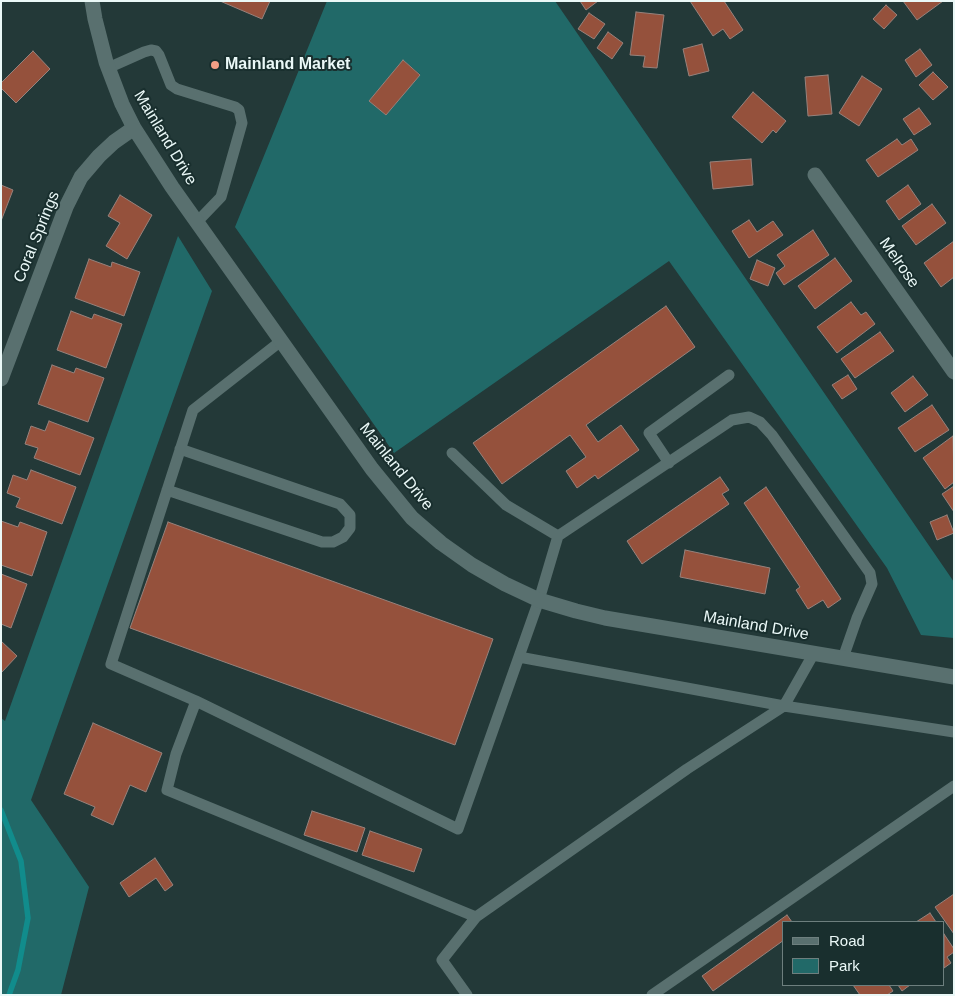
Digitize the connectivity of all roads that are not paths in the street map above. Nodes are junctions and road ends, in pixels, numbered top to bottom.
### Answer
1 (92, 1) edge
2 (108, 68) junction
3 (134, 128) junction
4 (815, 175) dead end
5 (196, 222) junction
6 (281, 341) junction
7 (954, 372) edge
8 (730, 375) dead end
9 (1, 378) edge
10 (180, 449) junction
11 (452, 453) dead end
12 (669, 463) junction
13 (167, 490) junction
14 (558, 536) junction
15 (539, 600) junction
16 (814, 653) junction
17 (519, 657) junction
18 (843, 658) junction
19 (954, 677) edge
20 (196, 701) junction
21 (784, 706) junction
22 (954, 732) edge
23 (954, 786) edge
24 (476, 917) junction
25 (467, 995) edge
26 (652, 995) edge

1 - 2 main road, Mainland Drive
2 - 3 main road, Mainland Drive
2 - 5 lane
3 - 5 main road, Mainland Drive
3 - 9 main road, Coral Springs
4 - 7 main road, Melrose
5 - 6 main road, Mainland Drive
6 - 10 lane
6 - 15 main road, Mainland Drive
8 - 12 lane
10 - 13 lane
10 - 13 lane
11 - 14 lane
12 - 14 lane
12 - 18 lane
13 - 20 lane
14 - 15 lane
15 - 16 main road, Mainland Drive
15 - 17 lane
16 - 18 main road, Mainland Drive
16 - 21 lane
17 - 20 lane
17 - 21 lane
18 - 19 main road, Mainland Drive
20 - 24 lane
21 - 22 lane
21 - 24 lane
23 - 26 lane
24 - 25 lane

